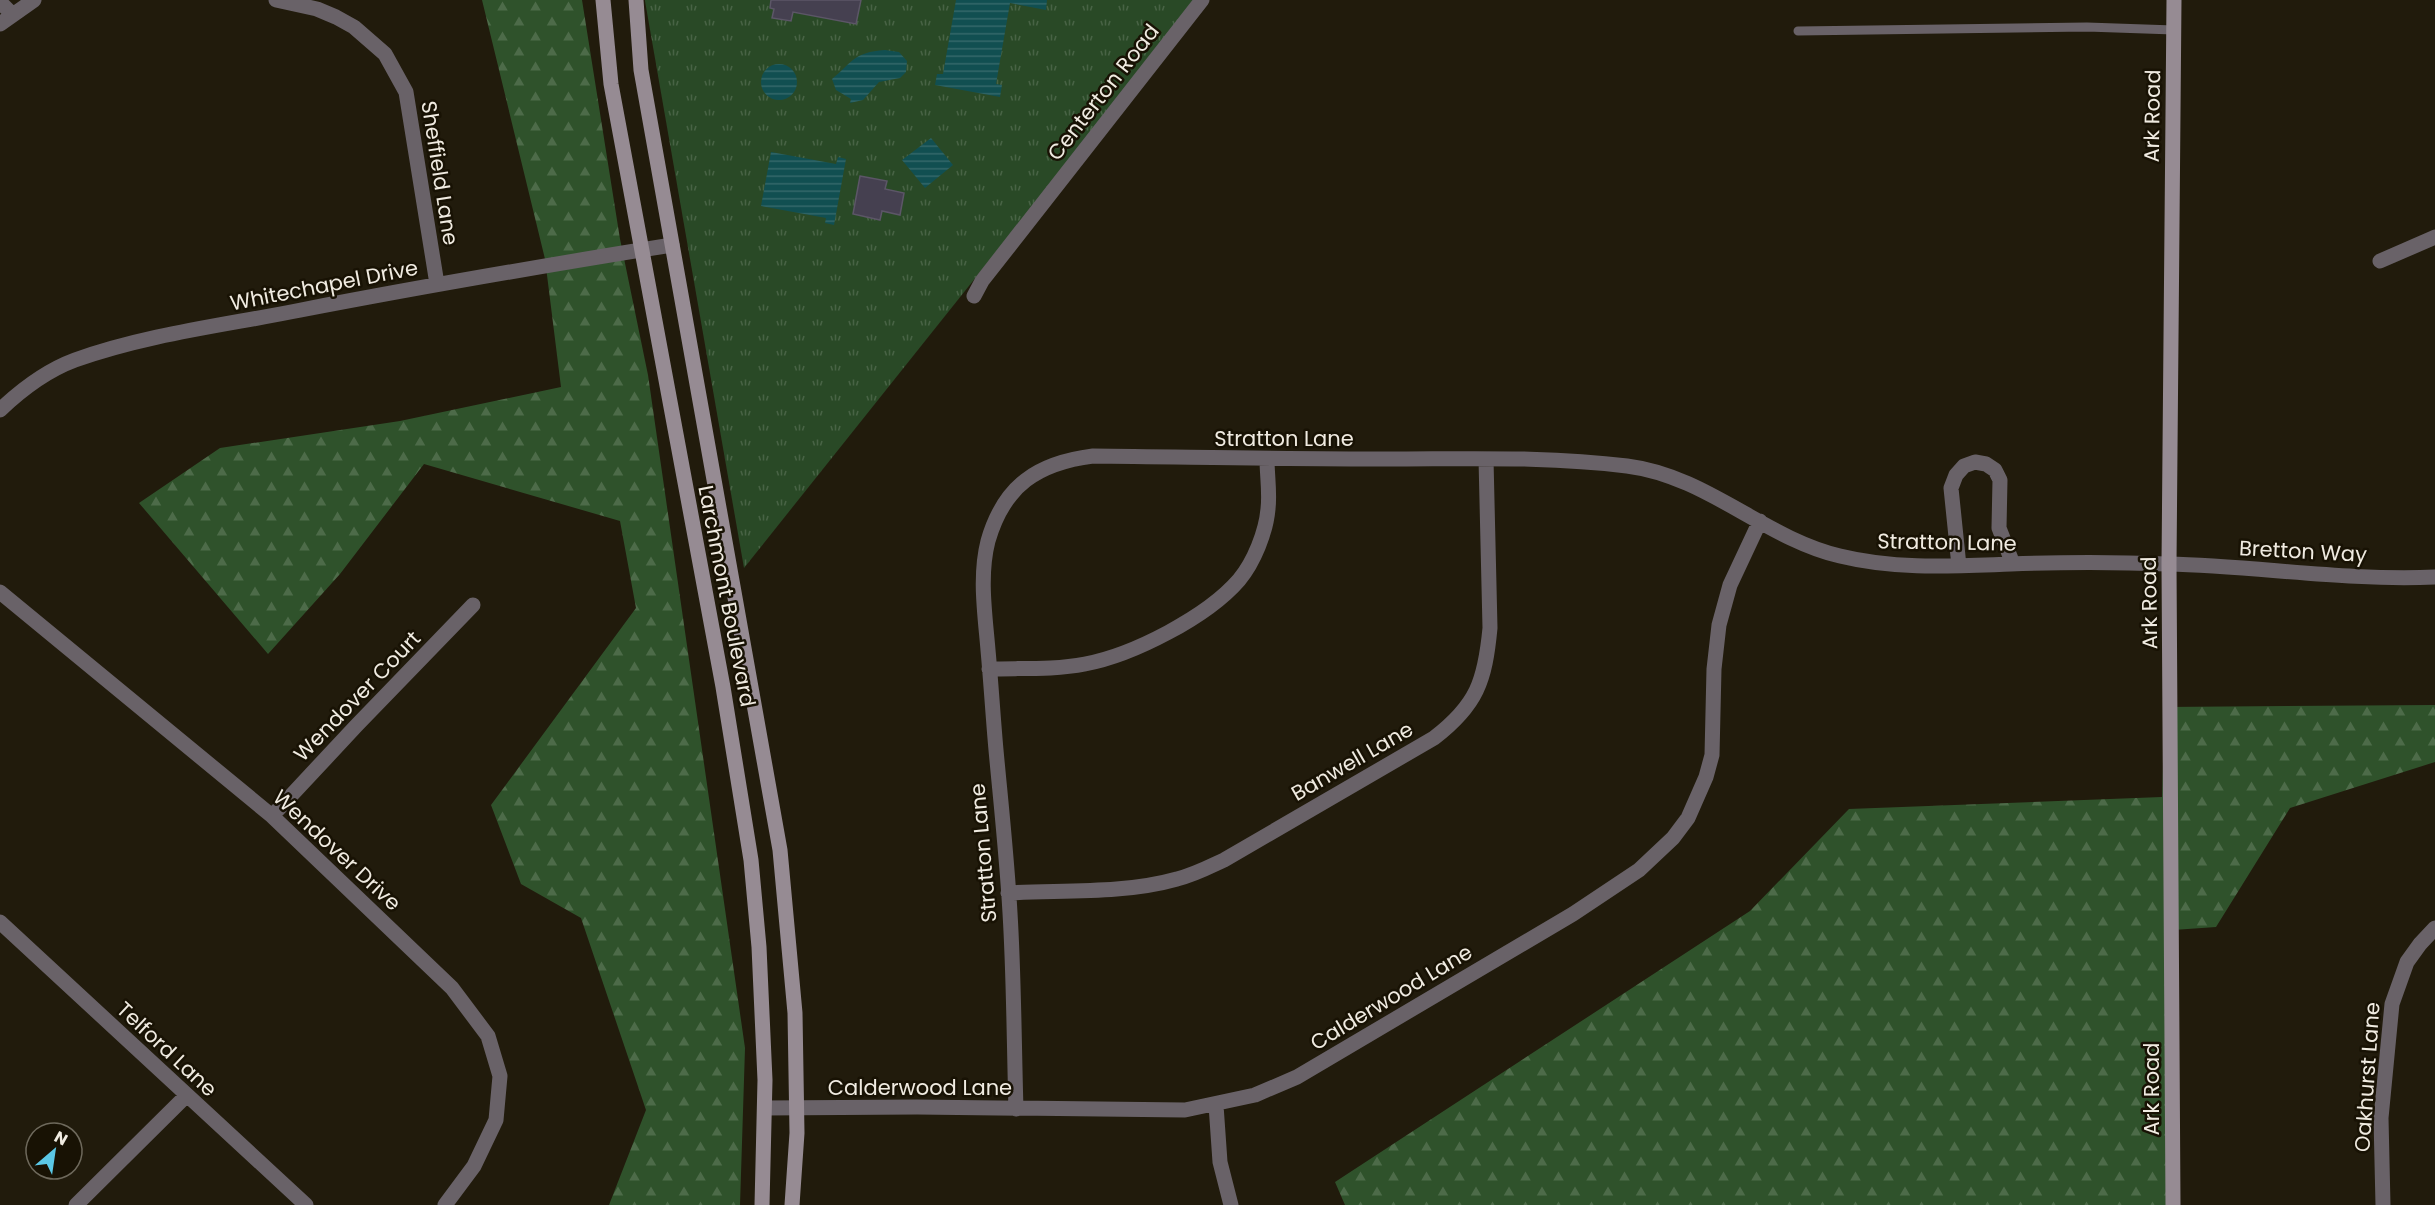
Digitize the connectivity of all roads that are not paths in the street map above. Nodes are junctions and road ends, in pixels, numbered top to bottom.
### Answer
1 (34, 0) edge
2 (276, 0) edge
3 (603, 0) edge
4 (636, 0) edge
5 (1202, 0) edge
6 (2174, 0) edge
7 (0, 2) edge
8 (6, 19) edge
9 (2174, 30) junction
10 (1798, 31) dead end
11 (2435, 237) edge
12 (672, 245) junction
13 (641, 250) junction
14 (2380, 261) dead end
15 (437, 284) junction
16 (974, 296) dead end
17 (0, 410) edge
18 (1267, 459) junction
19 (1486, 459) junction
20 (1760, 521) junction
21 (2013, 564) junction
22 (2169, 564) junction
23 (1959, 566) junction
24 (2435, 577) edge
25 (0, 592) edge
26 (473, 605) dead end
27 (989, 669) junction
28 (272, 816) junction
29 (1008, 893) junction
30 (0, 922) edge
31 (2435, 928) edge
32 (186, 1096) junction
33 (1216, 1106) junction
34 (765, 1108) junction
35 (796, 1108) junction
36 (1016, 1109) junction
37 (76, 1205) edge
38 (306, 1205) edge
39 (445, 1205) edge
40 (762, 1205) edge
41 (792, 1205) edge
42 (1231, 1205) edge
43 (2173, 1205) edge
44 (2383, 1205) edge

1 - 8 street
2 - 15 street, Sheffield Lane
3 - 13 street, Larchmont Boulevard
4 - 12 street, Larchmont Boulevard
5 - 16 street, Centerton Road
6 - 9 street, Ark Road
7 - 8 street
9 - 10 lane
9 - 22 street, Ark Road
11 - 14 street
12 - 13 street, Whitechapel Drive
12 - 35 street, Larchmont Boulevard
13 - 15 street, Whitechapel Drive
13 - 34 street, Larchmont Boulevard
15 - 17 street, Whitechapel Drive
18 - 19 street, Stratton Lane
18 - 27 street
18 - 27 street, Stratton Lane
19 - 20 street, Stratton Lane
19 - 29 street, Banwell Lane
20 - 23 street, Stratton Lane
20 - 33 street, Calderwood Lane
21 - 22 street, Stratton Lane
21 - 23 street, Stratton Lane
21 - 23 street
22 - 24 street, Bretton Way
22 - 43 street, Ark Road
25 - 28 street, Wendover Drive
26 - 28 street, Wendover Court
27 - 29 street, Stratton Lane
28 - 39 street, Wendover Drive
29 - 36 street, Stratton Lane
30 - 32 street, Telford Lane
31 - 44 street, Oakhurst Lane
32 - 37 street
32 - 38 street, Telford Lane
33 - 36 street, Calderwood Lane
33 - 42 street
34 - 35 street, Calderwood Lane
34 - 40 street, Larchmont Boulevard
35 - 36 street, Calderwood Lane
35 - 41 street, Larchmont Boulevard

